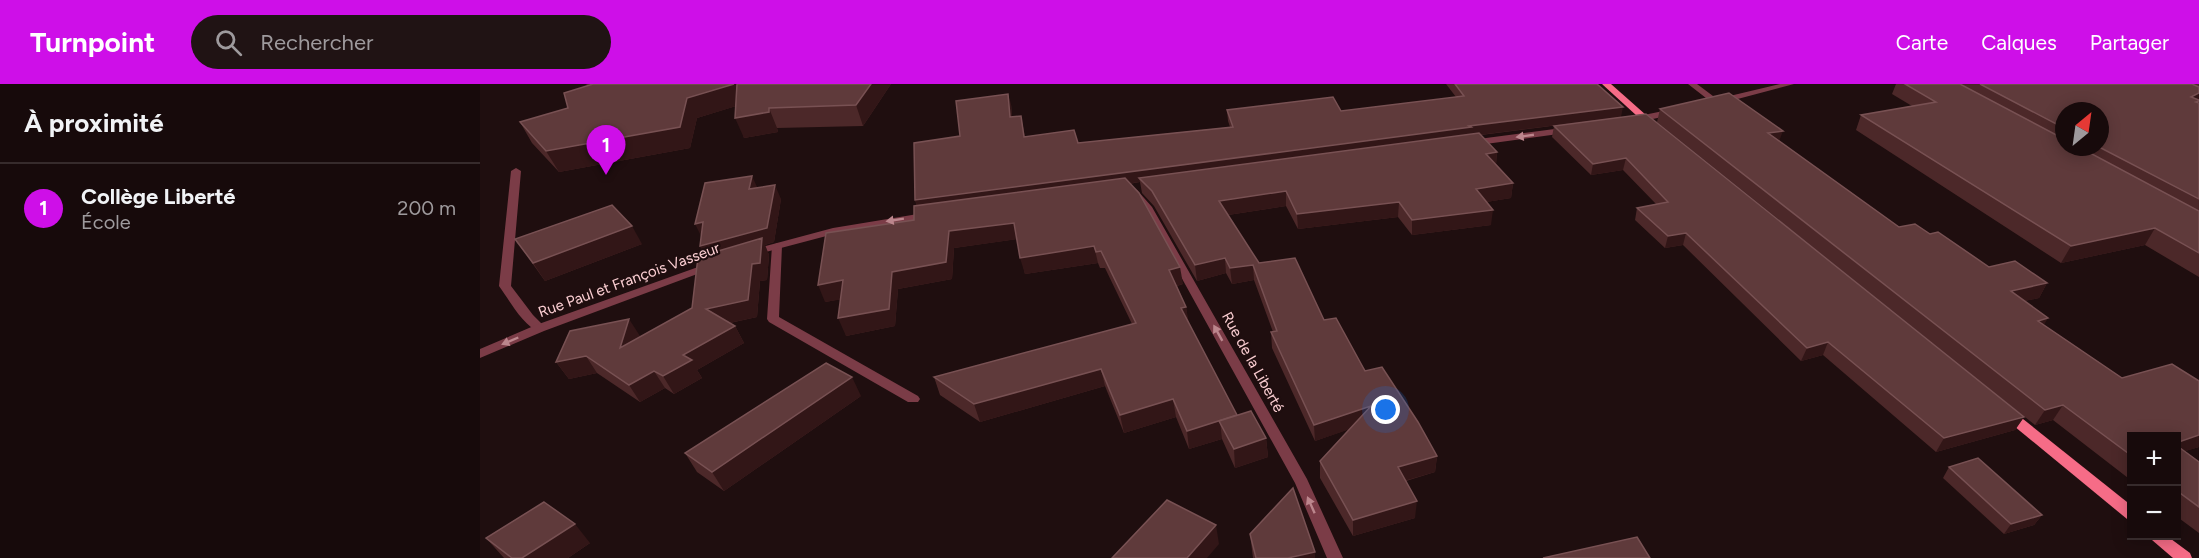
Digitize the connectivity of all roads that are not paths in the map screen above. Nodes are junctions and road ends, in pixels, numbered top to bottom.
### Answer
1 (1606, 84) edge
2 (1692, 84) edge
3 (1790, 84) edge
4 (1715, 102) junction
5 (1705, 105) edge
6 (1683, 110) edge
7 (1646, 119) junction
8 (1618, 122) edge
9 (1578, 128) edge
10 (1660, 132) edge
11 (1464, 144) edge
12 (516, 171) dead end
13 (1131, 189) edge
14 (946, 212) edge
15 (777, 246) junction
16 (745, 255) edge
17 (723, 262) edge
18 (540, 328) junction
19 (480, 354) edge
20 (913, 399) dead end
21 (2002, 408) edge
22 (2127, 511) edge
23 (2162, 540) edge
24 (1335, 558) edge
25 (2184, 558) edge

1 - 7 main road
2 - 4 street
3 - 4 street
4 - 5 street
6 - 7 street
7 - 8 street
7 - 10 main road
9 -> 11 street
12 - 18 street
24 -> 13 street, Rue de la Liberté
14 -> 15 street, Rue Paul et François Vasseur
15 - 16 street, Rue Paul et François Vasseur
15 - 20 street
17 - 18 street, Rue Paul et François Vasseur
18 -> 19 street, Rue Paul et François Vasseur
21 - 22 main road
23 - 25 main road

